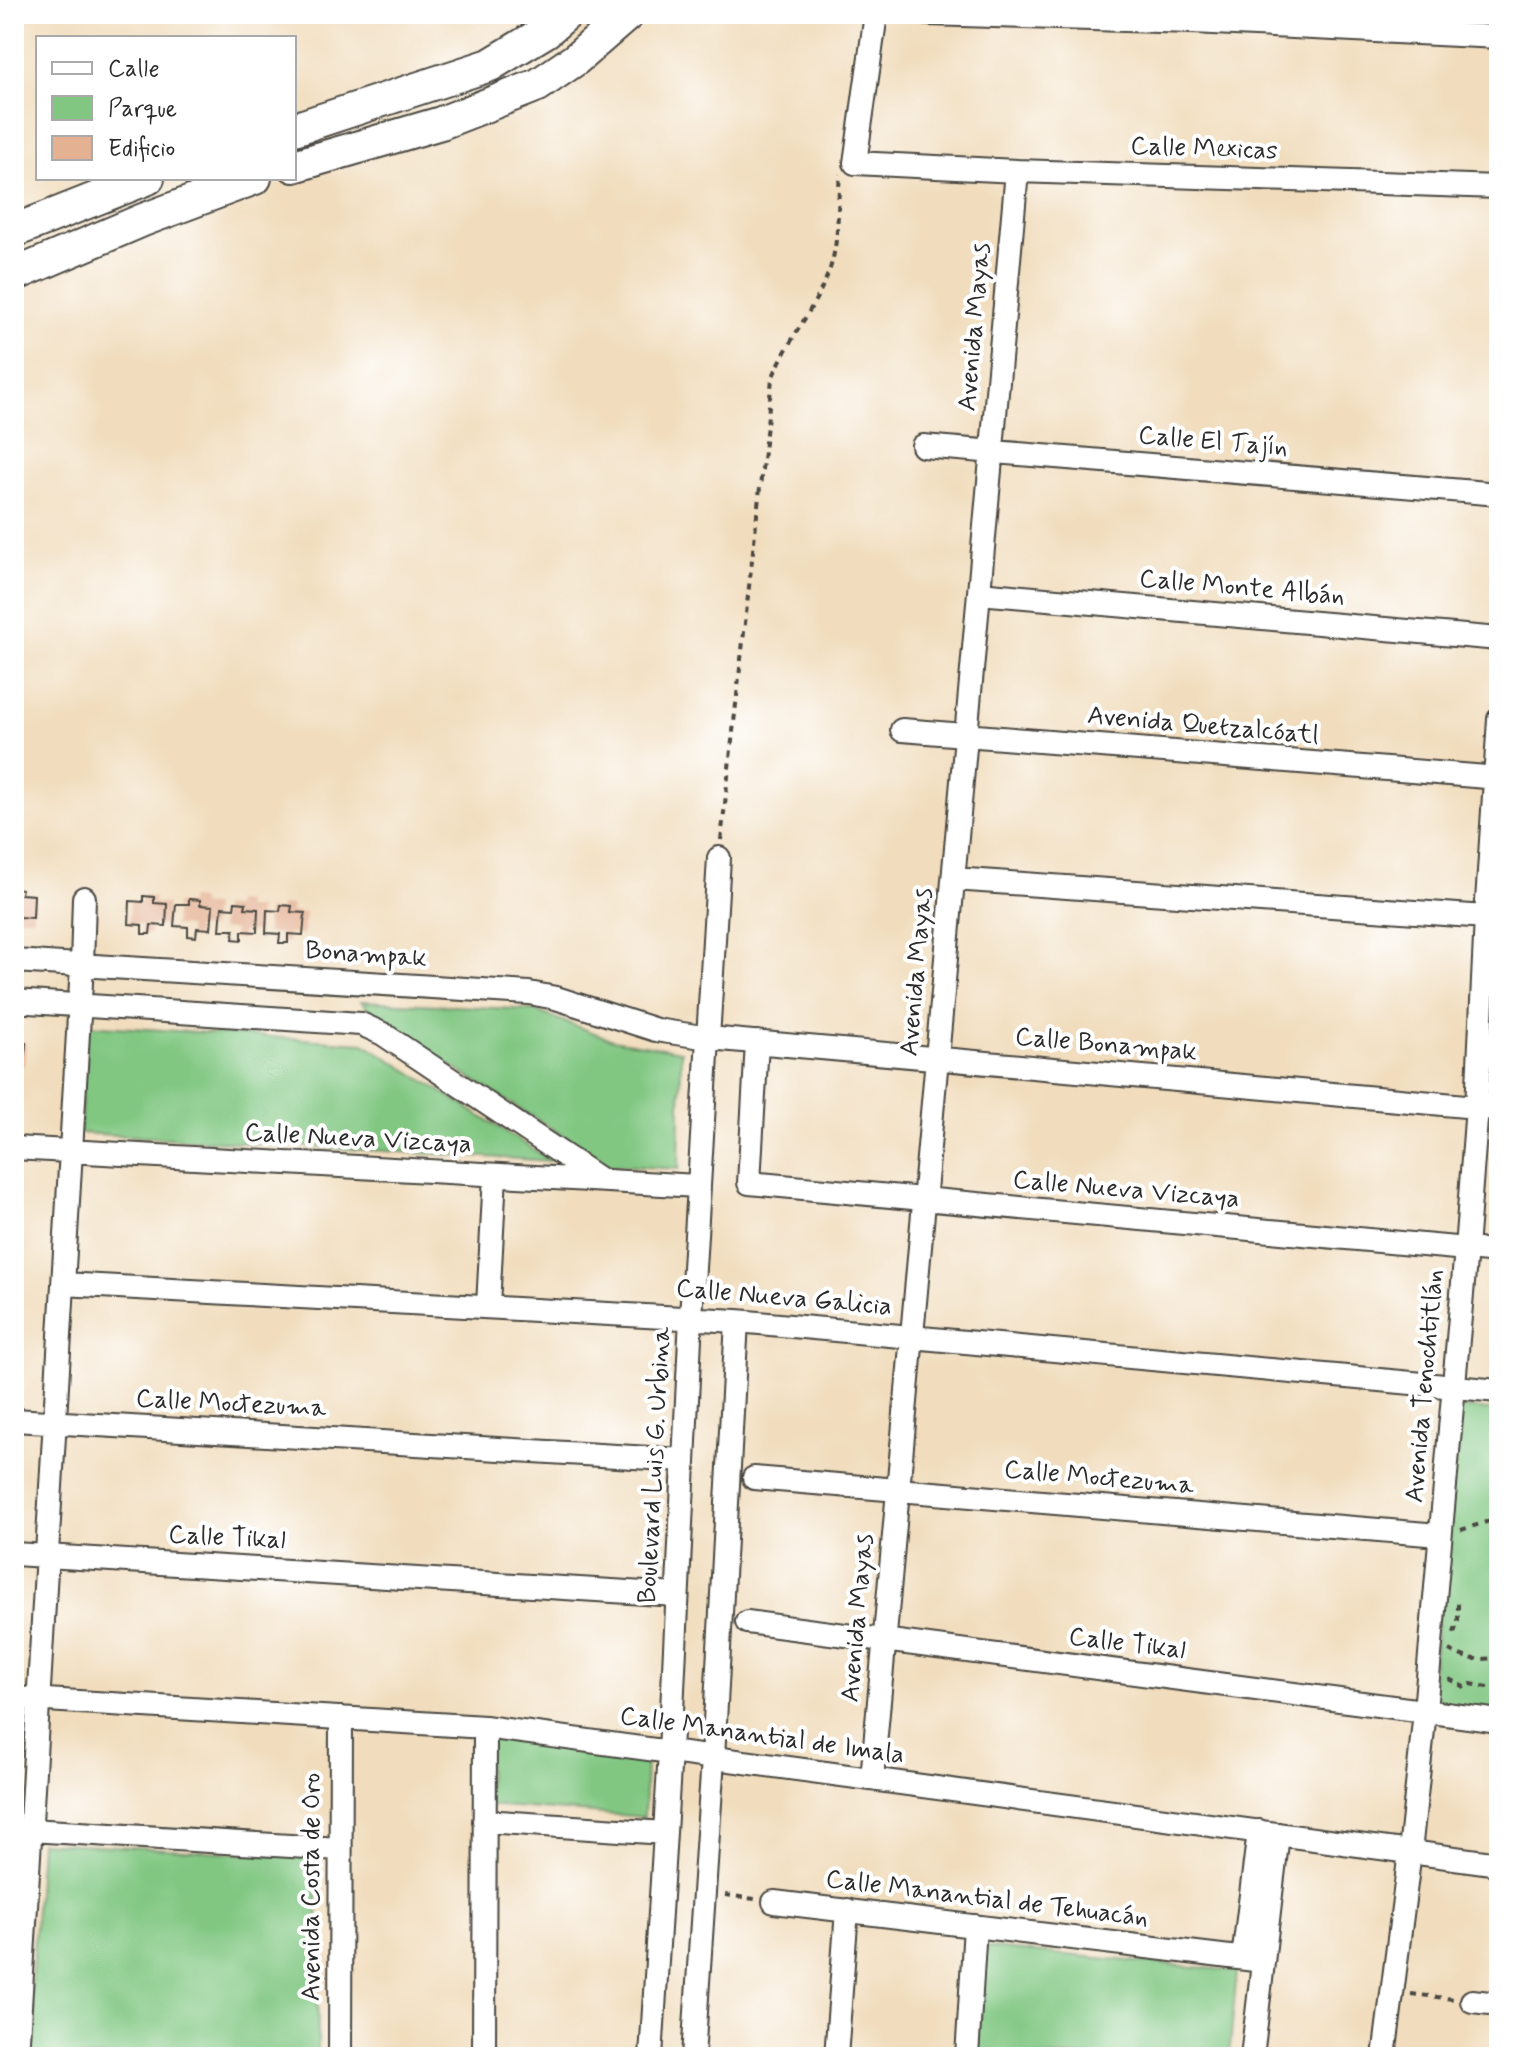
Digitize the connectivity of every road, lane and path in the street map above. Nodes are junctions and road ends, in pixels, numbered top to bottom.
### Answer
1 (566, 14) edge
2 (628, 14) edge
3 (876, 14) edge
4 (928, 14) edge
5 (1499, 37) edge
6 (296, 128) edge
7 (855, 163) junction
8 (296, 165) edge
9 (1017, 171) junction
10 (143, 180) edge
11 (250, 180) edge
12 (1499, 187) edge
13 (14, 231) edge
14 (14, 275) edge
15 (923, 446) dead end
16 (992, 452) junction
17 (1499, 494) edge
18 (979, 593) junction
19 (1499, 639) edge
20 (1499, 719) edge
21 (902, 730) dead end
22 (967, 735) junction
23 (1497, 778) edge
24 (719, 858) joint
25 (954, 879) junction
26 (84, 898) dead end
27 (1486, 917) junction
28 (14, 961) edge
29 (82, 966) junction
30 (14, 1001) edge
31 (79, 1005) junction
32 (709, 1038) junction
33 (757, 1042) junction
34 (937, 1058) junction
35 (1488, 1108) edge
36 (14, 1148) edge
37 (71, 1151) junction
38 (495, 1175) junction
39 (603, 1181) junction
40 (698, 1186) junction
41 (924, 1199) junction
42 (1466, 1249) junction
43 (1499, 1252) edge
44 (63, 1284) junction
45 (488, 1306) junction
46 (691, 1317) junction
47 (737, 1321) junction
48 (912, 1338) junction
49 (1453, 1387) junction
50 (1499, 1391) edge
51 (14, 1420) edge
52 (55, 1422) junction
53 (684, 1460) junction
54 (754, 1478) dead end
55 (898, 1490) junction
56 (1499, 1518) edge
57 (1439, 1535) junction
58 (14, 1554) edge
59 (47, 1556) junction
60 (1458, 1588) dead end
61 (677, 1595) junction
62 (747, 1622) dead end
63 (1430, 1631) junction
64 (1454, 1636) dead end
65 (884, 1640) junction
66 (1499, 1657) edge
67 (1447, 1672) dead end
68 (1499, 1689) edge
69 (14, 1698) edge
70 (39, 1699) junction
71 (1425, 1711) junction
72 (341, 1718) junction
73 (1499, 1721) edge
74 (485, 1727) junction
75 (670, 1752) junction
76 (713, 1758) junction
77 (872, 1779) junction
78 (484, 1821) junction
79 (22, 1829) edge
80 (1268, 1832) junction
81 (665, 1833) junction
82 (340, 1849) junction
83 (1410, 1852) junction
84 (1499, 1864) edge
85 (704, 1892) junction
86 (774, 1902) joint
87 (847, 1910) junction
88 (975, 1926) junction
89 (1253, 1959) junction
90 (18, 1964) edge
91 (1392, 1992) junction
92 (1472, 2001) joint
93 (1499, 2004) edge
94 (17, 2057) edge
95 (340, 2057) edge
96 (484, 2057) edge
97 (651, 2057) edge
98 (693, 2057) edge
99 (836, 2057) edge
100 (967, 2057) edge
101 (1252, 2057) edge
102 (1384, 2057) edge

1 - 6 street
2 - 8 street
3 - 7 street
4 - 5 street
7 - 9 street, Calle Mexicas
7 - 24 path
9 - 12 street, Calle Mexicas
9 - 16 street, Avenida Mayas
10 - 13 street
11 - 14 street
15 - 16 street, Calle El Tajín
16 - 17 street, Calle El Tajín
16 - 18 street, Avenida Mayas
18 - 19 street, Calle Monte Albán
18 - 22 street, Avenida Mayas
20 - 23 street, Avenida Tenochtitlán
21 - 22 street, Avenida Quetzalcóatl
22 - 23 street, Avenida Quetzalcóatl
22 - 25 street, Avenida Mayas
23 - 27 street, Avenida Tenochtitlán
24 - 32 street, Boulevard Luis G. Urbina
25 - 27 street
25 - 34 street, Avenida Mayas
26 - 29 street
27 - 35 street, Avenida Tenochtitlán
28 - 29 street, Bonampak
29 - 31 street
29 - 32 street, Bonampak
30 - 31 street
31 - 37 street
31 - 39 street
32 - 33 street, Calle Bonampak
32 - 40 street, Boulevard Luis G. Urbina
33 - 34 street, Calle Bonampak
33 - 41 street, Calle Nueva Vizcaya
34 - 35 street, Calle Bonampak
34 - 41 street, Avenida Mayas
35 - 42 street, Avenida Tenochtitlán
36 - 37 street, Calle Nueva Vizcaya
37 - 38 street, Calle Nueva Vizcaya
37 - 44 street
38 - 39 street, Calle Nueva Vizcaya
38 - 45 street
39 - 40 street, Calle Nueva Vizcaya
40 - 46 street, Boulevard Luis G. Urbina
41 - 42 street, Calle Nueva Vizcaya
41 - 48 street, Avenida Mayas
42 - 43 street, Calle Nueva Vizcaya
42 - 49 street, Avenida Tenochtitlán
44 - 45 street, Calle Nueva Galicia
44 - 52 street
45 - 46 street, Calle Nueva Galicia
46 - 47 street, Calle Nueva Galicia
46 - 53 street, Boulevard Luis G. Urbina
47 - 48 street, Calle Nueva Galicia
47 - 76 street
48 - 49 street, Calle Nueva Galicia
48 - 55 street, Avenida Mayas
49 - 50 street, Calle Nueva Galicia
49 - 57 street, Avenida Tenochtitlán
51 - 52 street, Calle Moctezuma
52 - 53 street, Calle Moctezuma
52 - 59 street
53 - 61 street, Boulevard Luis G. Urbina
54 - 55 street, Calle Moctezuma
55 - 57 street, Calle Moctezuma
55 - 65 street, Avenida Mayas
56 - 57 path
57 - 63 street, Avenida Tenochtitlán
58 - 59 street, Calle Tikal
59 - 61 street, Calle Tikal
59 - 70 street
60 - 64 path
61 - 75 street, Boulevard Luis G. Urbina
62 - 65 street, Calle Tikal
63 - 66 path
63 - 71 street, Avenida Tenochtitlán
65 - 71 street, Calle Tikal
65 - 77 street, Avenida Mayas
67 - 68 path
69 - 70 street, Calle Manantial de Imala
70 - 72 street, Calle Manantial de Imala
70 - 79 street
71 - 73 street, Calle Tikal
71 - 83 street, Avenida Tenochtitlán
72 - 74 street, Calle Manantial de Imala
72 - 82 street, Avenida Costa de Oro
74 - 75 street, Calle Manantial de Imala
74 - 78 street
75 - 76 street, Calle Manantial de Imala
75 - 81 street, Boulevard Luis G. Urbina
76 - 77 street, Calle Manantial de Imala
76 - 85 street
77 - 80 street, Calle Manantial de Imala
78 - 81 street
78 - 96 street
79 - 82 street
79 - 90 street
80 - 83 street, Calle Manantial de Imala
80 - 89 street
81 - 97 street, Boulevard Luis G. Urbina
82 - 95 street, Avenida Costa de Oro
83 - 84 street, Calle Manantial de Imala
83 - 91 street, Avenida Tenochtitlán
85 - 86 path
85 - 98 street
86 - 87 street, Calle Manantial de Tehuacán
87 - 88 street, Calle Manantial de Tehuacán
87 - 99 street
88 - 89 street, Calle Manantial de Tehuacán
88 - 100 street
89 - 101 street
90 - 94 street
91 - 92 path
91 - 102 street, Avenida Tenochtitlán
92 - 93 street

